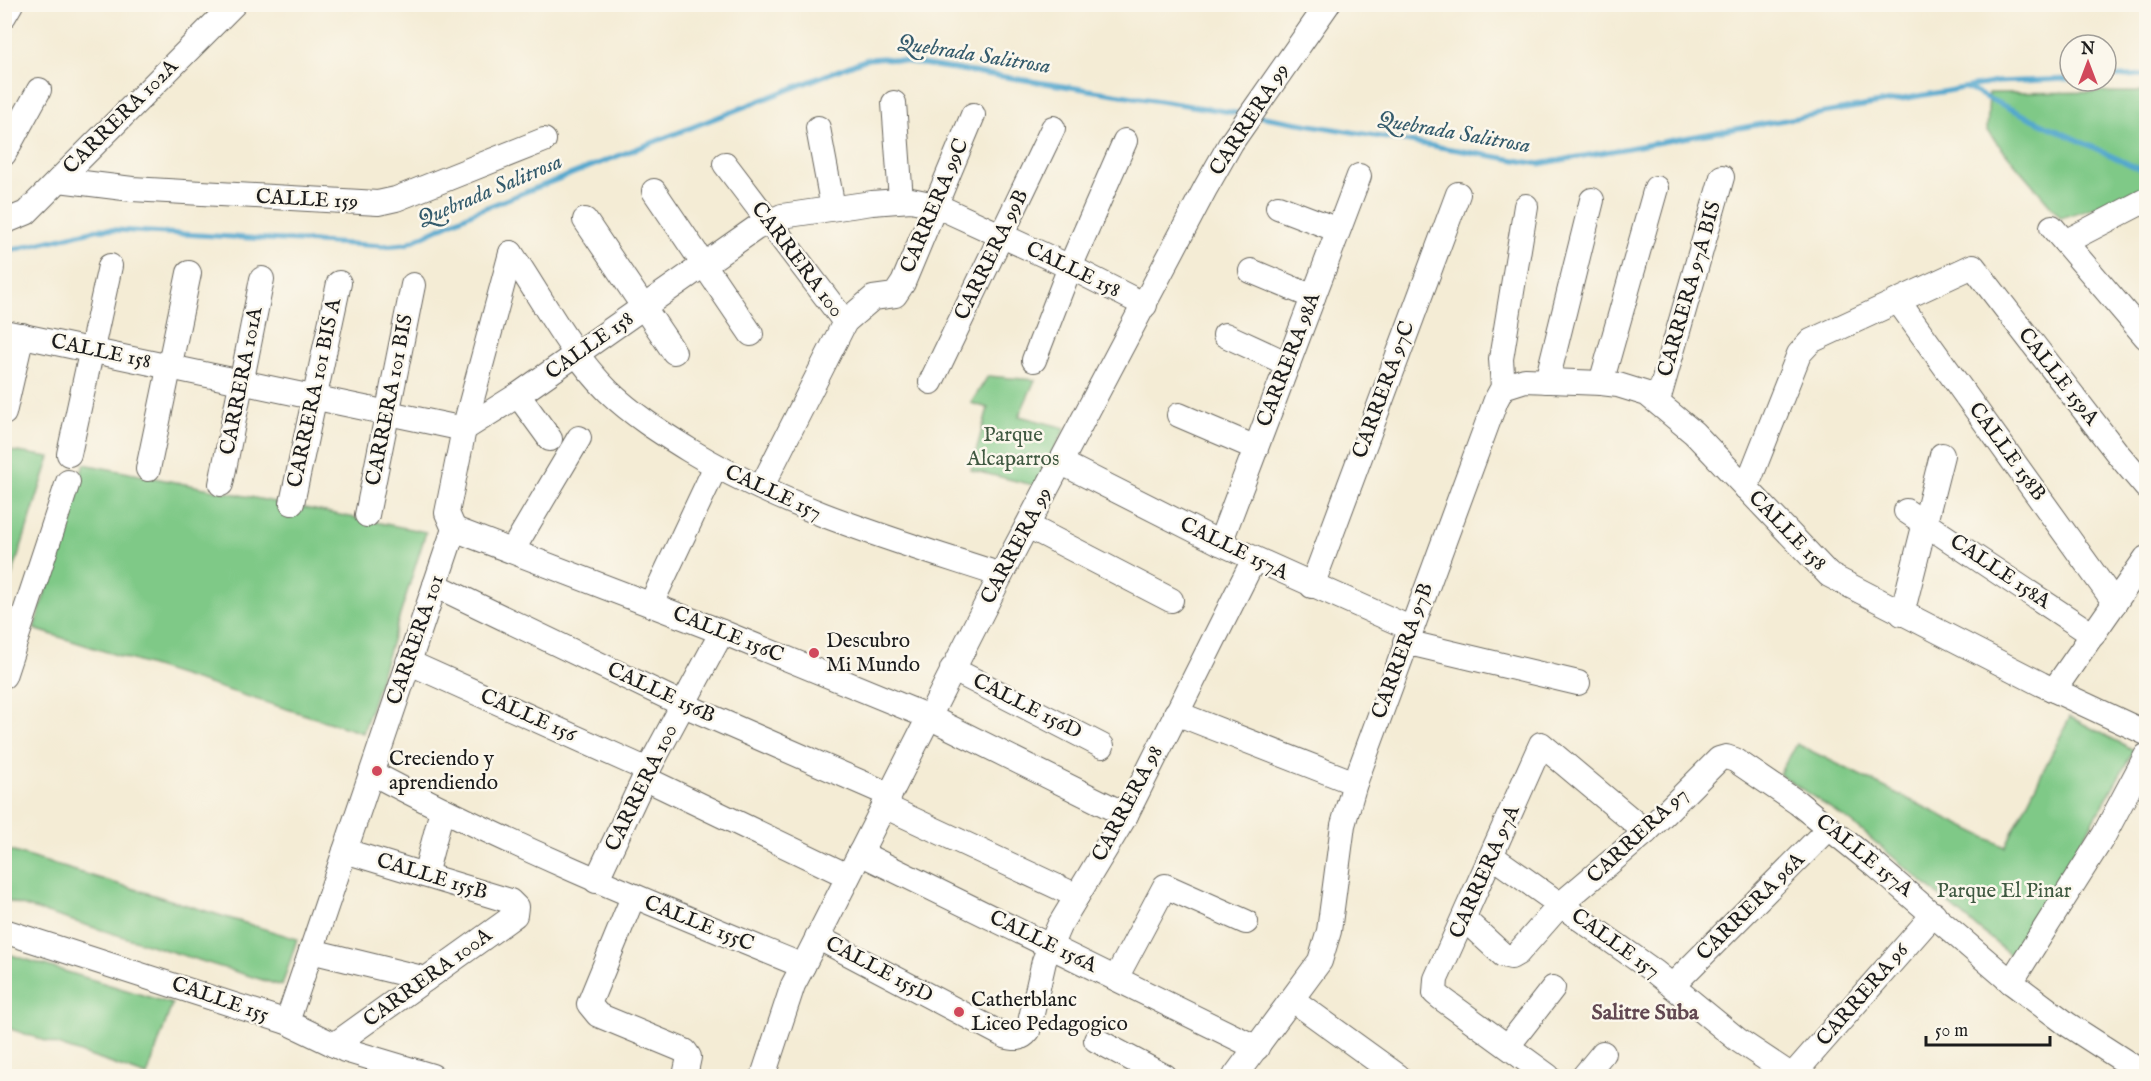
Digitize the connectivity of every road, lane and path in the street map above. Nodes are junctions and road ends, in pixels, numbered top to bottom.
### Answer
1 (11, 4) edge
2 (234, 4) edge
3 (1328, 4) edge
4 (4, 16) edge
5 (39, 90) dead end
6 (894, 103) dead end
7 (973, 116) dead end
8 (818, 128) dead end
9 (1053, 128) dead end
10 (544, 140) dead end
11 (1125, 141) dead end
12 (4, 154) edge
13 (725, 164) dead end
14 (1359, 176) dead end
15 (1722, 177) dead end
16 (59, 180) junction
17 (1656, 188) dead end
18 (654, 190) dead end
19 (1458, 194) dead end
20 (901, 200) junction
21 (1592, 200) dead end
22 (2146, 200) edge
23 (936, 206) junction
24 (1526, 206) dead end
25 (1278, 207) dead end
26 (833, 208) junction
27 (585, 220) dead end
28 (4, 222) edge
29 (767, 222) junction
30 (1338, 230) junction
31 (1001, 236) junction
32 (511, 253) joint
33 (704, 265) junction
34 (110, 267) dead end
35 (1070, 267) junction
36 (1251, 271) dead end
37 (189, 273) dead end
38 (262, 279) dead end
39 (339, 283) dead end
40 (413, 285) dead end
41 (1313, 297) junction
42 (1898, 301) junction
43 (1145, 304) junction
44 (644, 308) junction
45 (845, 322) junction
46 (13, 333) edge
47 (751, 334) dead end
48 (1225, 335) dead end
49 (2146, 337) edge
50 (93, 350) junction
51 (674, 352) dead end
52 (578, 354) junction
53 (1034, 360) dead end
54 (1288, 364) junction
55 (170, 366) junction
56 (241, 381) junction
57 (1547, 381) junction
58 (931, 382) dead end
59 (1601, 383) junction
60 (1503, 387) junction
61 (518, 395) junction
62 (313, 397) junction
63 (1658, 401) junction
64 (387, 412) junction
65 (4, 413) edge
66 (1179, 415) dead end
67 (464, 429) junction
68 (579, 438) dead end
69 (550, 439) dead end
70 (1256, 448) junction
71 (69, 454) dead end
72 (1942, 455) dead end
73 (1062, 463) junction
74 (716, 466) junction
75 (148, 469) dead end
76 (68, 482) dead end
77 (221, 484) dead end
78 (2146, 487) edge
79 (761, 488) junction
80 (1746, 488) junction
81 (292, 503) dead end
82 (366, 515) dead end
83 (1916, 516) junction
84 (1028, 526) junction
85 (454, 529) junction
86 (1220, 543) junction
87 (512, 551) junction
88 (1254, 559) junction
89 (2145, 562) edge
90 (1001, 575) junction
91 (435, 585) junction
92 (1312, 586) junction
93 (1171, 600) dead end
94 (2115, 603) junction
95 (651, 604) junction
96 (1902, 614) junction
97 (722, 632) junction
98 (1408, 635) junction
99 (2093, 635) junction
100 (408, 662) junction
101 (952, 669) junction
102 (4, 676) edge
103 (1578, 683) dead end
104 (2054, 690) junction
105 (684, 705) junction
106 (1176, 713) junction
107 (929, 717) junction
108 (2146, 734) edge
109 (1102, 746) dead end
110 (2146, 756) edge
111 (1719, 759) joint
112 (372, 774) junction
113 (646, 774) junction
114 (1355, 783) junction
115 (887, 800) junction
116 (442, 810) junction
117 (1126, 815) junction
118 (1830, 828) junction
119 (1646, 832) junction
120 (345, 851) junction
121 (860, 853) junction
122 (1493, 857) junction
123 (425, 875) junction
124 (848, 876) junction
125 (596, 881) junction
126 (1077, 896) junction
127 (633, 897) junction
128 (1561, 904) junction
129 (516, 907) joint
130 (1934, 914) junction
131 (1464, 919) junction
132 (1246, 922) dead end
133 (4, 930) edge
134 (817, 937) junction
135 (1051, 945) junction
136 (311, 951) junction
137 (802, 966) junction
138 (1116, 978) junction
139 (426, 979) junction
140 (2012, 982) junction
141 (1672, 986) junction
142 (1553, 988) dead end
143 (1293, 1000) junction
144 (287, 1022) junction
145 (1005, 1036) joint
146 (1096, 1040) dead end
147 (334, 1045) junction
148 (1508, 1046) junction
149 (1257, 1048) junction
150 (1604, 1053) dead end
151 (2146, 1075) edge
152 (1792, 1076) edge
153 (432, 1077) edge
154 (685, 1077) edge
155 (763, 1077) edge
156 (1164, 1077) edge
157 (1236, 1077) edge
158 (1398, 1077) edge
159 (1548, 1077) edge
160 (1584, 1077) edge

1 - 4 street
2 - 16 street, CARRERA 102A
3 - 43 street, CARRERA 99
5 - 12 street
6 - 20 street
7 - 23 street, CARRERA 99C
8 - 26 street
9 - 31 street, CARRERA 99B
10 - 16 street, CALLE 159
11 - 35 street
13 - 29 street, CARRERA 100
14 - 30 street, CARRERA 98A
15 - 63 street, CARRERA 97A BIS
16 - 28 street, CARRERA 102A
17 - 59 street
18 - 33 street
19 - 92 street, CARRERA 97C
20 - 23 street, CALLE 158
20 - 26 street, CALLE 158
21 - 57 street
22 - 49 street
23 - 31 street, CALLE 158
23 - 45 street, CARRERA 99C
24 - 60 street, CARRERA 97B
25 - 30 street
26 - 29 street, CALLE 158
27 - 44 street
29 - 33 street, CALLE 158
29 - 45 street, CARRERA 100
30 - 41 street, CARRERA 98A
31 - 35 street, CALLE 158
31 - 58 street, CARRERA 99B
32 - 52 street, CALLE 157
32 - 67 street, CARRERA 101
33 - 44 street, CALLE 158
33 - 47 street
34 - 50 street
35 - 43 street, CALLE 158
35 - 53 street
36 - 41 street
37 - 55 street
38 - 56 street, CARRERA 101A
39 - 62 street, CARRERA 101 BIS A
40 - 64 street, CARRERA 101 BIS
41 - 54 street, CARRERA 98A
42 - 78 street, CALLE 159A
42 - 80 street
42 - 94 street, CALLE 158B
43 - 73 street, CARRERA 99
44 - 51 street
44 - 52 street, CALLE 158
45 - 79 street, CARRERA 100
46 - 50 street, CALLE 158
46 - 65 street
48 - 54 street
50 - 55 street, CALLE 158
50 - 71 street
52 - 61 street, CALLE 158
52 - 74 street, CALLE 157
54 - 70 street, CARRERA 98A
55 - 56 street, CALLE 158
55 - 75 street
56 - 62 street, CALLE 158
56 - 77 street, CARRERA 101A
57 - 59 street, CALLE 158
57 - 60 street, CALLE 158
59 - 63 street, CALLE 158
60 - 98 street, CARRERA 97B
61 - 67 street, CALLE 158
61 - 69 street
62 - 64 street, CALLE 158
62 - 81 street, CARRERA 101 BIS A
63 - 80 street, CALLE 158
64 - 67 street, CALLE 158
64 - 82 street, CARRERA 101 BIS
66 - 70 street
67 - 85 street, CARRERA 101
68 - 87 street
70 - 86 street, CARRERA 98A
72 - 83 street
73 - 84 street, CARRERA 99
73 - 86 street, CALLE 157A
74 - 79 street, CALLE 157
74 - 95 street
76 - 102 street
79 - 90 street, CALLE 157
80 - 96 street, CALLE 158
83 - 96 street
83 - 99 street, CALLE 158A
84 - 90 street, CARRERA 99
84 - 93 street
85 - 87 street, CALLE 156C
85 - 91 street, CARRERA 101
86 - 88 street, CALLE 157A
87 - 95 street, CALLE 156C
88 - 92 street, CALLE 157A
88 - 106 street, CARRERA 98
89 - 94 street
90 - 101 street, CARRERA 99
91 - 100 street, CARRERA 101
91 - 105 street, CALLE 156B
92 - 98 street, CALLE 157A
94 - 99 street
95 - 97 street, CALLE 156C
96 - 104 street, CALLE 158
97 - 105 street, CARRERA 100
97 - 107 street, CALLE 156C
98 - 103 street, CALLE 157A
98 - 114 street, CARRERA 97B
99 - 104 street
100 - 112 street, CARRERA 101
100 - 113 street, CALLE 156
101 - 107 street, CARRERA 99
101 - 109 street, CALLE 156D
104 - 108 street, CALLE 158
105 - 113 street, CARRERA 100
105 - 115 street, CALLE 156B
106 - 114 street
106 - 117 street, CARRERA 98
107 - 115 street, CARRERA 99
107 - 117 street, CALLE 156C
110 - 140 street
111 - 118 street, CALLE 157A
111 - 119 street, CARRERA 97
112 - 116 street, CALLE 155C
112 - 120 street, CARRERA 101
113 - 124 street, CALLE 156
113 - 125 street, CARRERA 100
114 - 143 street, CARRERA 97B
115 - 121 street, CARRERA 99
115 - 126 street, CALLE 156B
116 - 123 street
116 - 125 street, CALLE 155C
117 - 126 street, CARRERA 98
118 - 130 street, CALLE 157A
118 - 141 street, CARRERA 96A
119 - 122 street, CARRERA 97A
119 - 128 street, CARRERA 97
120 - 123 street, CALLE 155B
120 - 136 street, CARRERA 101
121 - 124 street, CARRERA 99
121 - 135 street, CALLE 156A
122 - 128 street, CALLE 157
122 - 131 street, CARRERA 97A
123 - 129 street, CALLE 155B
124 - 134 street, CARRERA 99
125 - 127 street, CALLE 155C
126 - 135 street, CARRERA 98
127 - 137 street, CALLE 155C
127 - 154 street
128 - 131 street, CARRERA 97
128 - 141 street, CALLE 157
129 - 139 street, CARRERA 100A
130 - 140 street, CALLE 157A
130 - 152 street, CARRERA 96
131 - 148 street, CARRERA 97A
132 - 138 street
133 - 144 street, CALLE 155
134 - 137 street, CARRERA 99
134 - 145 street, CALLE 155D
135 - 138 street, CALLE 156A
135 - 145 street, CARRERA 98
136 - 139 street
136 - 144 street, CARRERA 101
137 - 155 street, CARRERA 99
138 - 149 street, CALLE 156A
139 - 147 street, CARRERA 100A
140 - 151 street, CALLE 157A
141 - 152 street, CALLE 157
142 - 148 street
143 - 149 street, CARRERA 97B
143 - 158 street
144 - 147 street, CALLE 155
146 - 156 street
147 - 153 street, CALLE 155
148 - 159 street
149 - 157 street, CARRERA 97B
150 - 160 street

